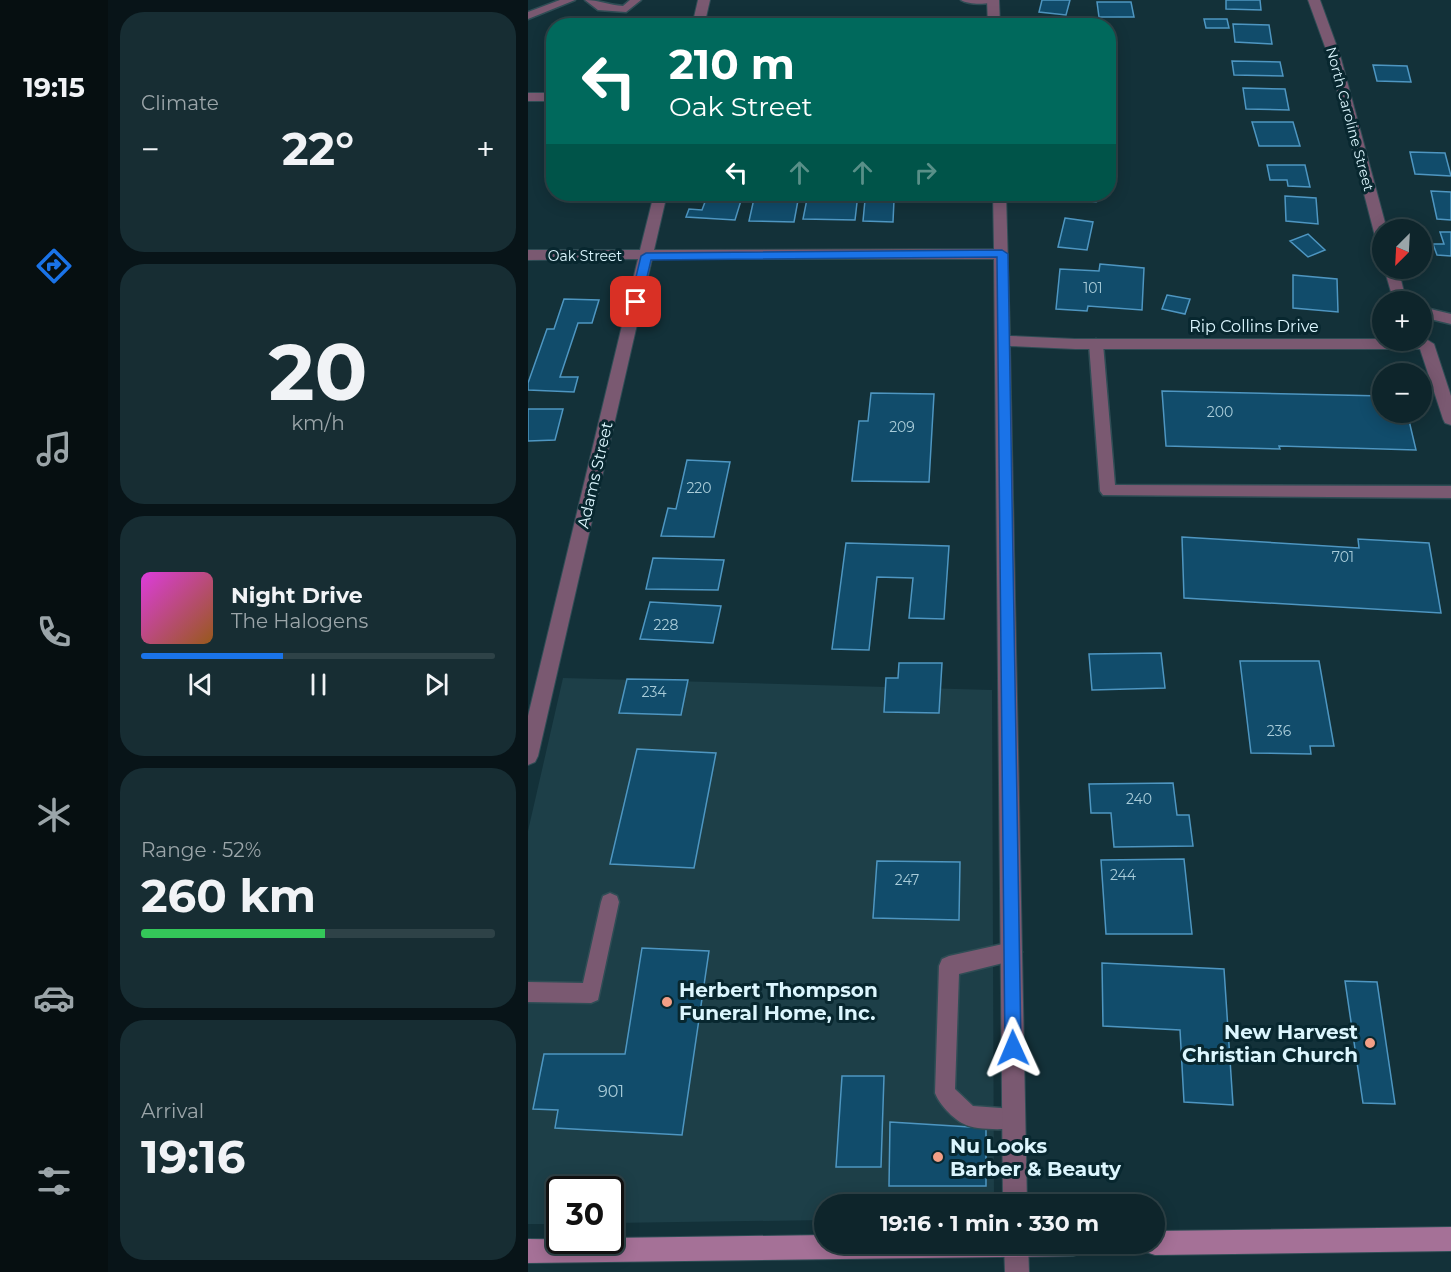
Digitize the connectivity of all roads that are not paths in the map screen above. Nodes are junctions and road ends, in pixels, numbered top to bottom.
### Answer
1 (570, 0) edge
2 (590, 0) edge
3 (636, 0) edge
4 (704, 0) edge
5 (966, 0) edge
6 (993, 0) edge
7 (1314, 0) edge
8 (528, 16) edge
9 (700, 18) edge
10 (994, 18) edge
11 (528, 97) edge
12 (546, 97) edge
13 (658, 201) edge
14 (1000, 201) edge
15 (1377, 219) edge
16 (1002, 254) junction
17 (528, 255) edge
18 (646, 256) junction
19 (1432, 315) edge
20 (1451, 320) edge
21 (1004, 341) junction
22 (1096, 344) junction
23 (1451, 419) edge
24 (1451, 492) edge
25 (528, 756) edge
26 (610, 902) dead end
27 (1012, 952) junction
28 (528, 992) edge
29 (1014, 1119) junction
30 (1015, 1194) edge
31 (1451, 1239) edge
32 (1165, 1242) edge
33 (814, 1247) edge
34 (528, 1251) edge
35 (1016, 1254) edge
36 (1017, 1272) edge

1 - 8 lane
2 - 3 lane
4 - 9 street
5 - 6 lane
6 - 10 street
7 - 15 street, North Caroline Street
11 - 12 street
13 - 18 street, Adams Street
14 - 16 street
16 - 18 street, Oak Street
16 - 21 street
17 - 18 street, Oak Street
18 - 25 street, Adams Street
19 - 20 lane
21 - 22 street, Rip Collins Drive
21 - 27 street
22 - 23 street, Rip Collins Drive
22 - 24 lane
26 - 28 lane
27 - 29 street
27 - 29 lane
29 - 30 street
31 - 32 street
33 - 34 street
35 - 36 street

